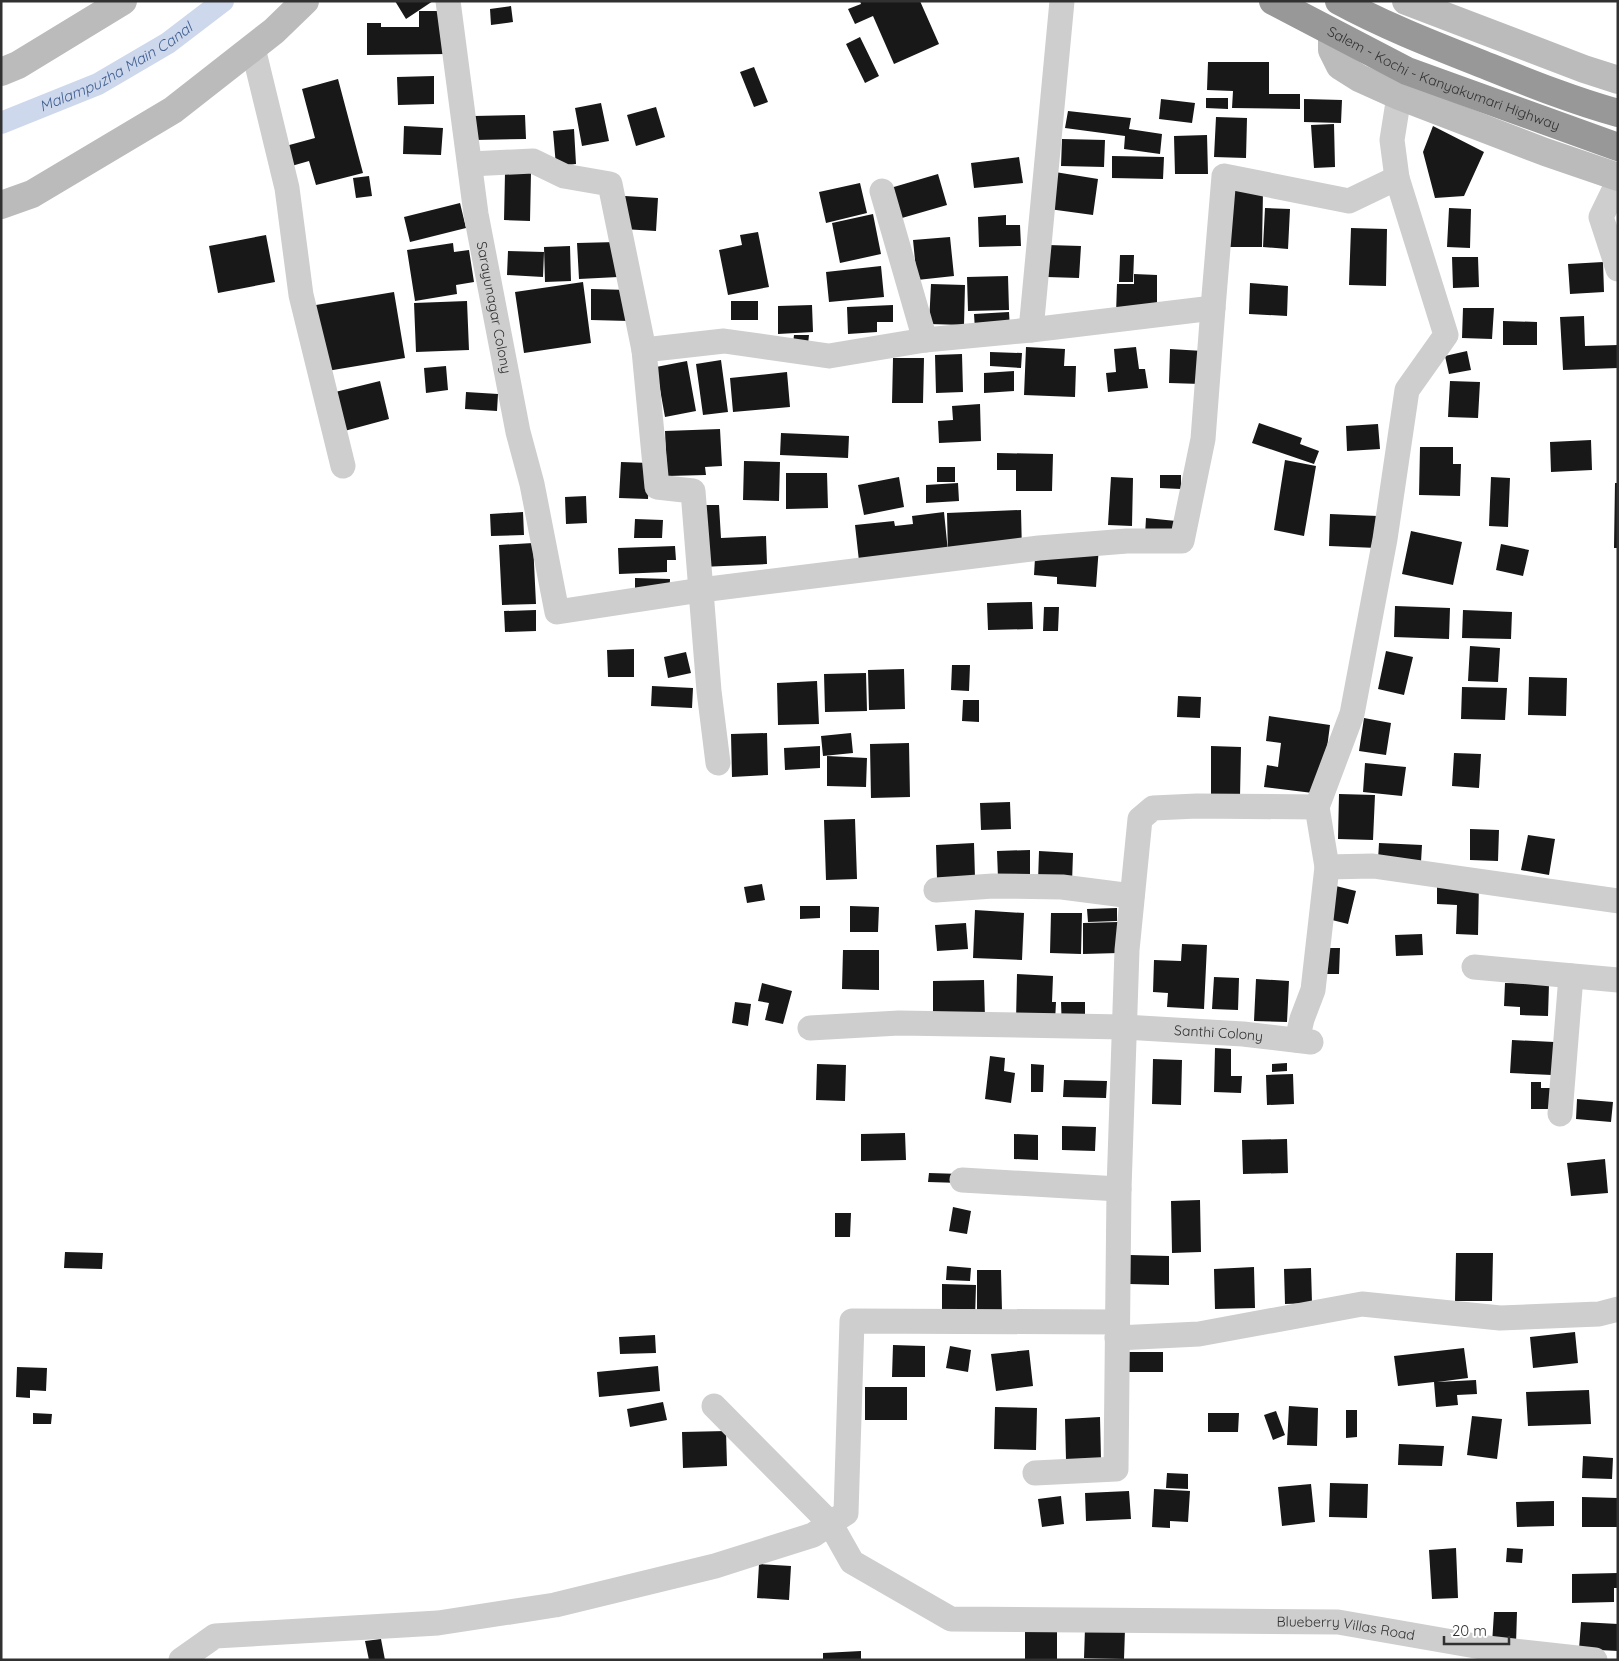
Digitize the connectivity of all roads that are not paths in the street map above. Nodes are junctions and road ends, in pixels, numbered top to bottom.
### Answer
1 (123, 1) edge
2 (305, 1) edge
3 (448, 1) edge
4 (1062, 1) edge
5 (1273, 1) edge
6 (1339, 1) edge
7 (1406, 1) edge
8 (1332, 33) junction
9 (253, 48) junction
10 (1, 72) edge
11 (1617, 76) edge
12 (1399, 96) junction
13 (1618, 113) edge
14 (1618, 147) edge
15 (470, 164) junction
16 (1618, 177) edge
17 (1397, 178) junction
18 (1618, 182) edge
19 (882, 191) dead end
20 (1349, 201) junction
21 (1, 205) edge
22 (1405, 205) junction
23 (1618, 269) edge
24 (1213, 308) junction
25 (1031, 330) junction
26 (925, 340) junction
27 (644, 350) junction
28 (343, 466) dead end
29 (701, 590) junction
30 (718, 763) dead end
31 (1317, 807) junction
32 (1327, 867) junction
33 (936, 890) dead end
34 (1132, 896) junction
35 (1618, 901) edge
36 (1474, 966) dead end
37 (1571, 976) junction
38 (1618, 980) edge
39 (1124, 1027) junction
40 (810, 1028) dead end
41 (1560, 1114) dead end
42 (962, 1180) dead end
43 (1119, 1189) junction
44 (1618, 1309) edge
45 (1117, 1330) junction
46 (714, 1406) dead end
47 (1035, 1473) dead end
48 (830, 1523) junction
49 (181, 1660) edge
50 (1595, 1660) edge

1 - 10 street
2 - 9 street
3 - 15 street, Sarayunagar Colony
4 - 25 street
5 - 8 highway, Salem - Kochi - Kanyakumari Highway
6 - 13 highway, Salem - Kochi - Kanyakumari Highway
7 - 11 street
8 - 12 street
8 - 14 highway, Salem - Kochi - Kanyakumari Highway
9 - 21 street
9 - 28 street
12 - 16 street
12 - 17 street
15 - 27 street
15 - 29 street, Sarayunagar Colony
17 - 20 street
17 - 22 street
18 - 23 street
19 - 26 street
20 - 22 street
20 - 24 street
22 - 31 street
24 - 25 street
24 - 29 street
25 - 26 street
26 - 27 street
27 - 29 street
29 - 30 street
31 - 32 street
31 - 34 street
32 - 35 street
32 - 39 street, Santhi Colony
33 - 34 street
34 - 39 street
36 - 37 street
37 - 38 street
37 - 41 street
39 - 40 street, Santhi Colony
39 - 43 street
42 - 43 street
43 - 45 street
44 - 45 street
45 - 47 street
45 - 48 street
46 - 48 street, Blueberry Villas Road
48 - 49 street
48 - 50 street, Blueberry Villas Road

